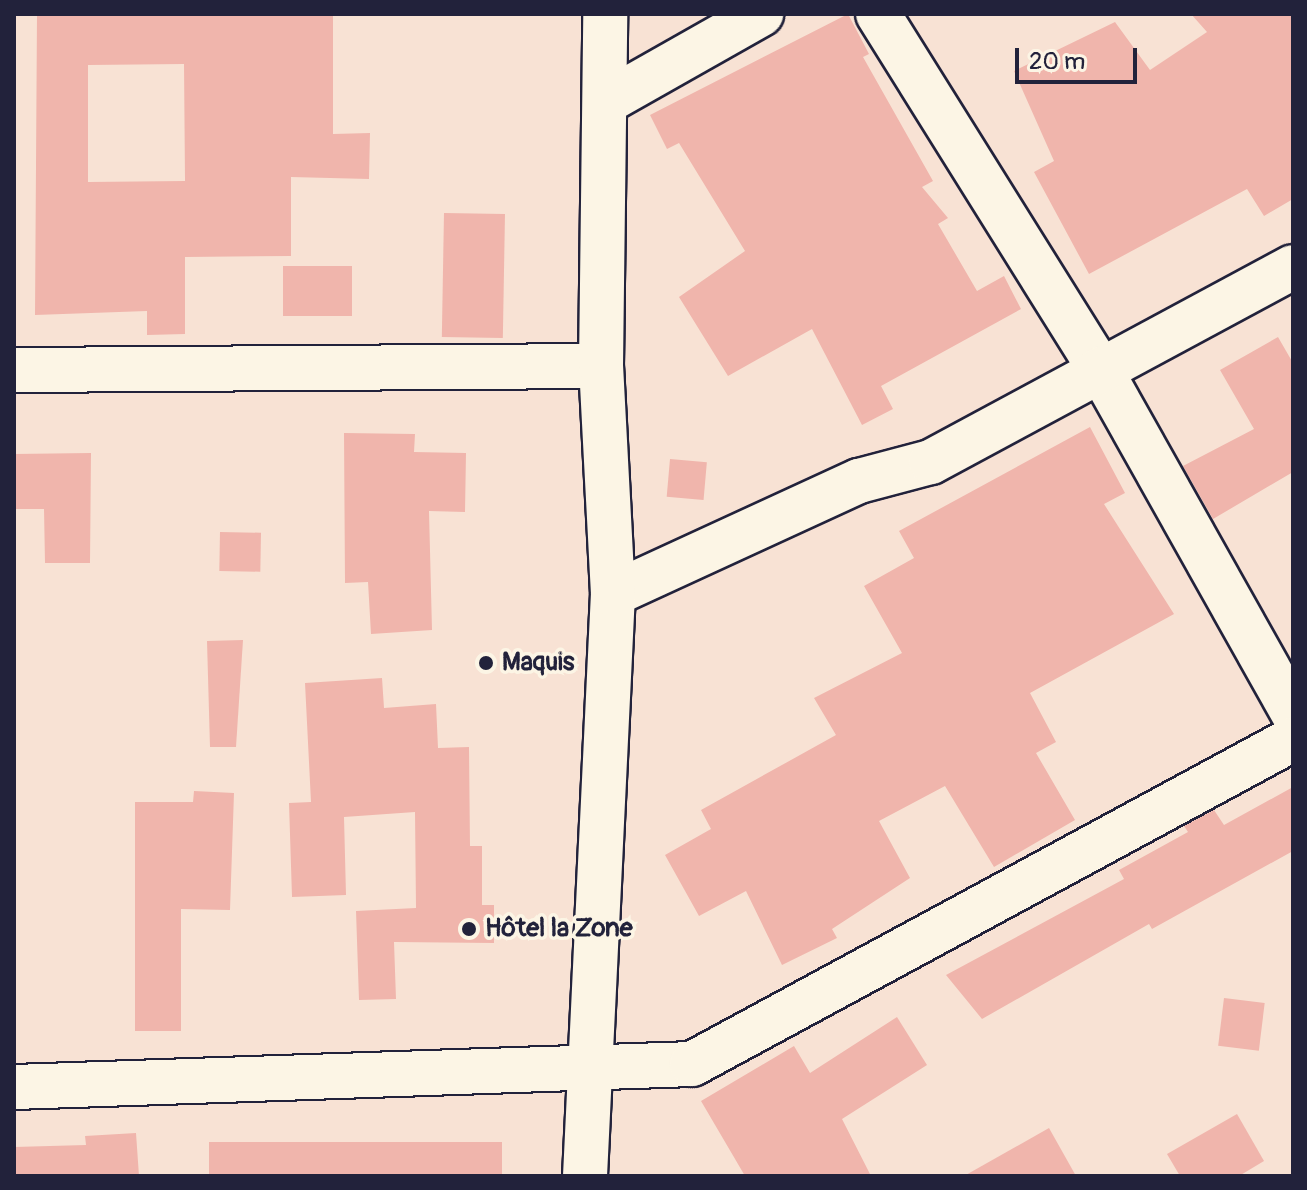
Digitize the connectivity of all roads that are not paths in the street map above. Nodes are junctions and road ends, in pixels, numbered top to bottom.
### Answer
1 (605, 14) edge
2 (761, 14) edge
3 (878, 14) edge
4 (609, 100) junction
5 (1293, 267) edge
6 (601, 366) junction
7 (1100, 369) junction
8 (14, 370) edge
9 (613, 594) junction
10 (1293, 713) edge
11 (1293, 739) edge
12 (587, 1073) junction
13 (14, 1087) edge
14 (585, 1176) edge

1 - 4 street
2 - 4 street
3 - 7 street
4 - 6 street
5 - 7 street
6 - 8 street
6 - 9 street
7 - 9 street
7 - 10 street
9 - 12 street
11 - 12 street
12 - 13 street
12 - 14 street

